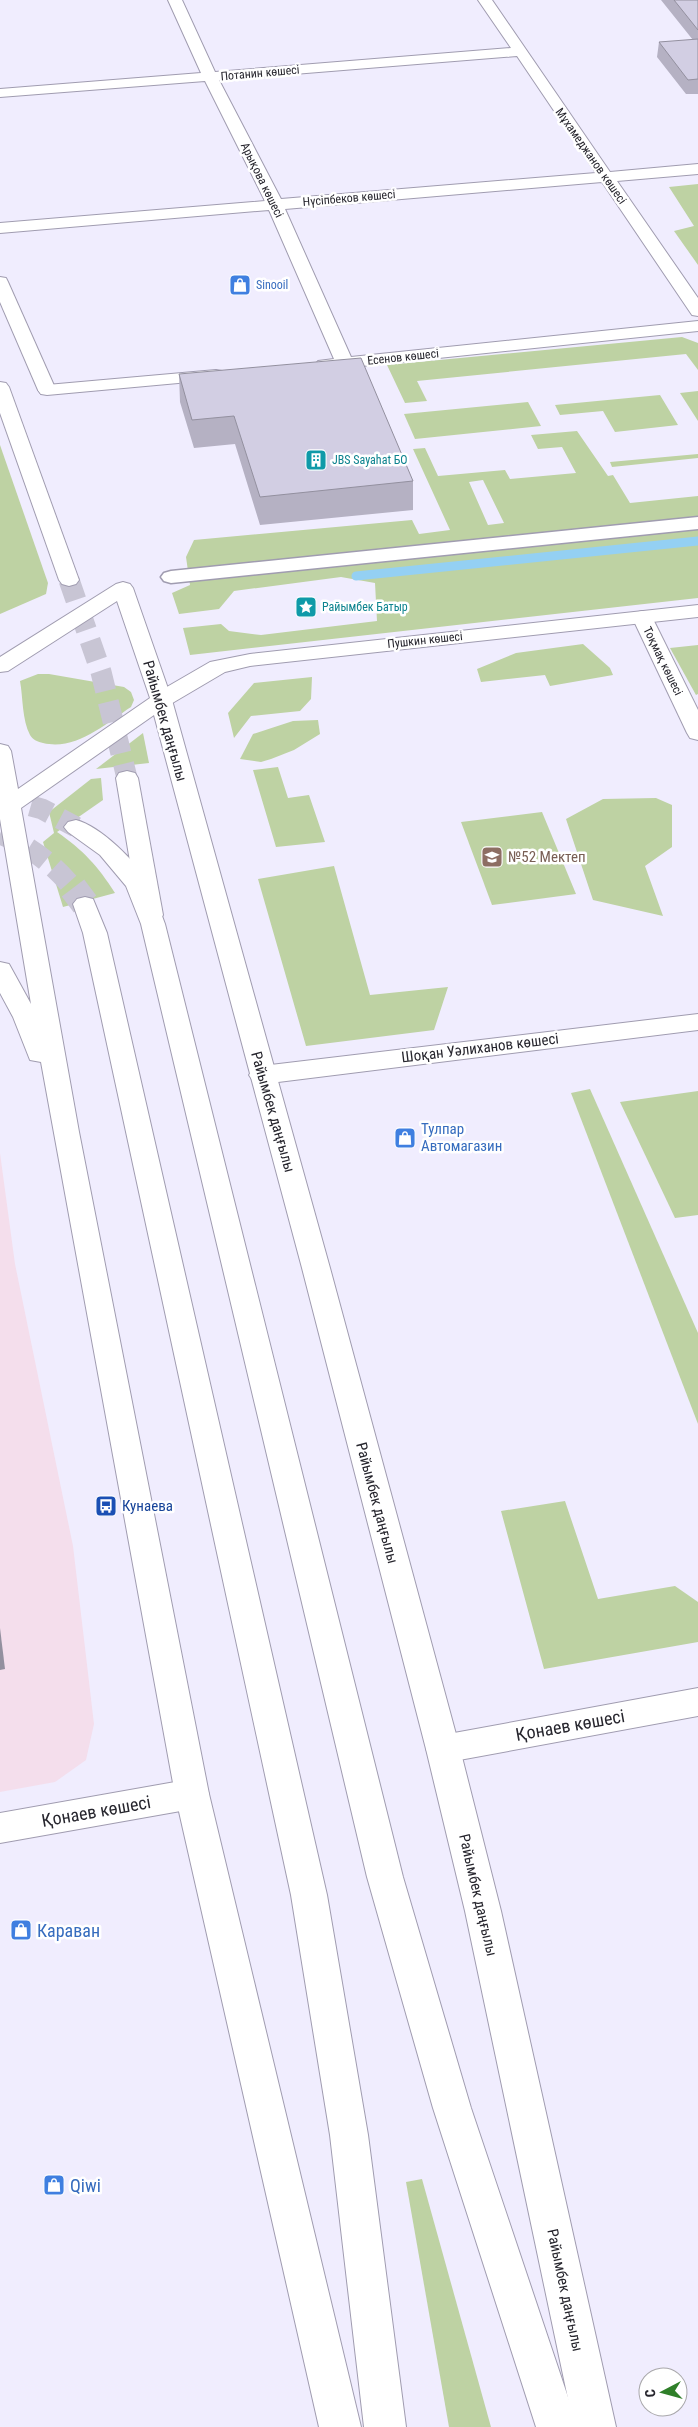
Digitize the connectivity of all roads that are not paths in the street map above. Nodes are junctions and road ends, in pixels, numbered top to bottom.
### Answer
1 (175, 0) edge
2 (484, 0) edge
3 (519, 52) junction
4 (210, 77) junction
5 (0, 93) edge
6 (698, 169) edge
7 (606, 178) junction
8 (274, 204) junction
9 (0, 228) edge
10 (0, 282) edge
11 (698, 311) edge
12 (698, 326) edge
13 (345, 363) junction
14 (306, 366) edge
15 (229, 374) edge
16 (0, 387) edge
17 (698, 523) edge
18 (170, 576) dead end
19 (68, 580) tunnel mouth
20 (698, 611) edge
21 (642, 617) junction
22 (0, 666) edge
23 (161, 700) junction
24 (698, 733) edge
25 (0, 752) edge
26 (127, 778) tunnel mouth
27 (4, 809) edge
28 (76, 827) tunnel mouth
29 (85, 904) tunnel mouth
30 (153, 924) junction
31 (0, 970) edge
32 (698, 1022) edge
33 (262, 1075) junction
34 (66, 1132) junction
35 (698, 1702) edge
36 (443, 1749) junction
37 (192, 1794) junction
38 (0, 1828) edge
39 (340, 2427) edge
40 (385, 2427) edge
41 (557, 2427) edge
42 (595, 2427) edge

1 - 4 main road, Арықова көшесі
2 - 3 main road, Мұхамеджанов көшесі
3 - 4 main road, Потанин көшесі
3 - 7 main road, Мұхамеджанов көшесі
4 - 5 main road, Потанин көшесі
4 - 8 main road, Арықова көшесі
6 - 7 main road, Нүсіпбеков көшесі
7 - 8 main road, Нүсіпбеков көшесі
7 - 11 main road, Мұхамеджанов көшесі
8 - 9 main road, Нүсіпбеков көшесі
8 - 13 main road, Арықова көшесі
10 - 15 main road
12 - 13 main road, Есенов көшесі
13 - 14 main road, Есенов көшесі
16 - 19 main road
17 - 18 street
20 - 21 main road, Пушкин көшесі
21 - 23 main road, Пушкин көшесі
21 - 24 main road, Тоқмақ көшесі
22 - 23 main road, Райымбек даңғылы
23 - 27 main road, Пушкин көшесі
23 - 33 main road, Райымбек даңғылы
25 - 27 main road
26 - 30 main road
27 - 34 main road
28 - 30 main road
29 - 40 main road
30 - 41 main road
31 - 34 main road
32 - 33 main road, Шоқан Уәлиханов көшесі
33 - 36 main road, Райымбек даңғылы
34 - 37 main road
35 - 36 main road, Қонаев көшесі
36 - 42 main road, Райымбек даңғылы
37 - 38 main road, Қонаев көшесі
37 - 39 main road

